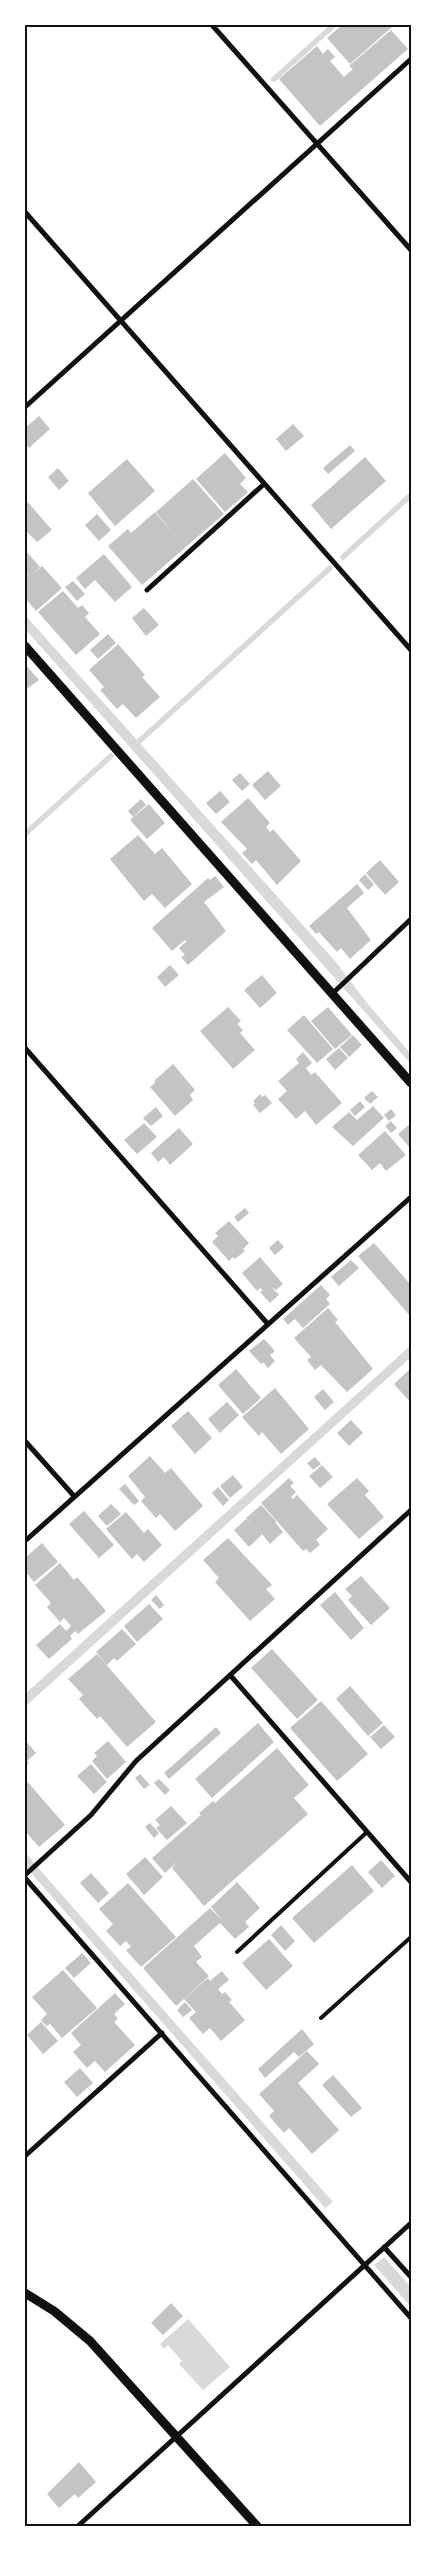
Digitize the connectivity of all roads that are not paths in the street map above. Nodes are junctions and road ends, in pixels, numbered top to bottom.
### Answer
1 (212, 25) edge
2 (411, 59) edge
3 (316, 143) junction
4 (25, 212) edge
5 (411, 250) edge
6 (119, 320) junction
7 (25, 407) edge
8 (264, 484) junction
9 (147, 590) dead end
10 (25, 646) edge
11 (411, 650) edge
12 (411, 919) edge
13 (336, 990) junction
14 (25, 1048) edge
15 (411, 1083) edge
16 (411, 1197) edge
17 (267, 1323) junction
18 (25, 1440) edge
19 (74, 1496) junction
20 (411, 1510) edge
21 (25, 1542) edge
22 (230, 1675) junction
23 (367, 1832) junction
24 (26, 1875) edge
25 (411, 1882) edge
26 (411, 1937) edge
27 (237, 1952) dead end
28 (321, 2018) dead end
29 (162, 2033) junction
30 (25, 2156) edge
31 (411, 2223) edge
32 (384, 2247) junction
33 (365, 2265) junction
34 (411, 2277) edge
35 (25, 2293) edge
36 (411, 2318) edge
37 (176, 2436) junction
38 (78, 2526) edge
39 (257, 2526) edge

1 - 3 street
2 - 3 street
3 - 5 street
3 - 6 street
4 - 6 street
6 - 7 street
6 - 8 street
8 - 9 street
8 - 11 street
10 - 13 street
12 - 13 street
13 - 15 street
14 - 17 street
16 - 17 street
17 - 19 street
18 - 19 street
19 - 21 street
20 - 22 street
22 - 23 street
22 - 24 street
23 - 25 street
23 - 27 lane
24 - 29 street
26 - 28 lane
29 - 30 street
29 - 33 street
31 - 32 street
32 - 33 street
32 - 34 street
33 - 36 street
33 - 37 street
35 - 37 street
37 - 38 street
37 - 39 street

